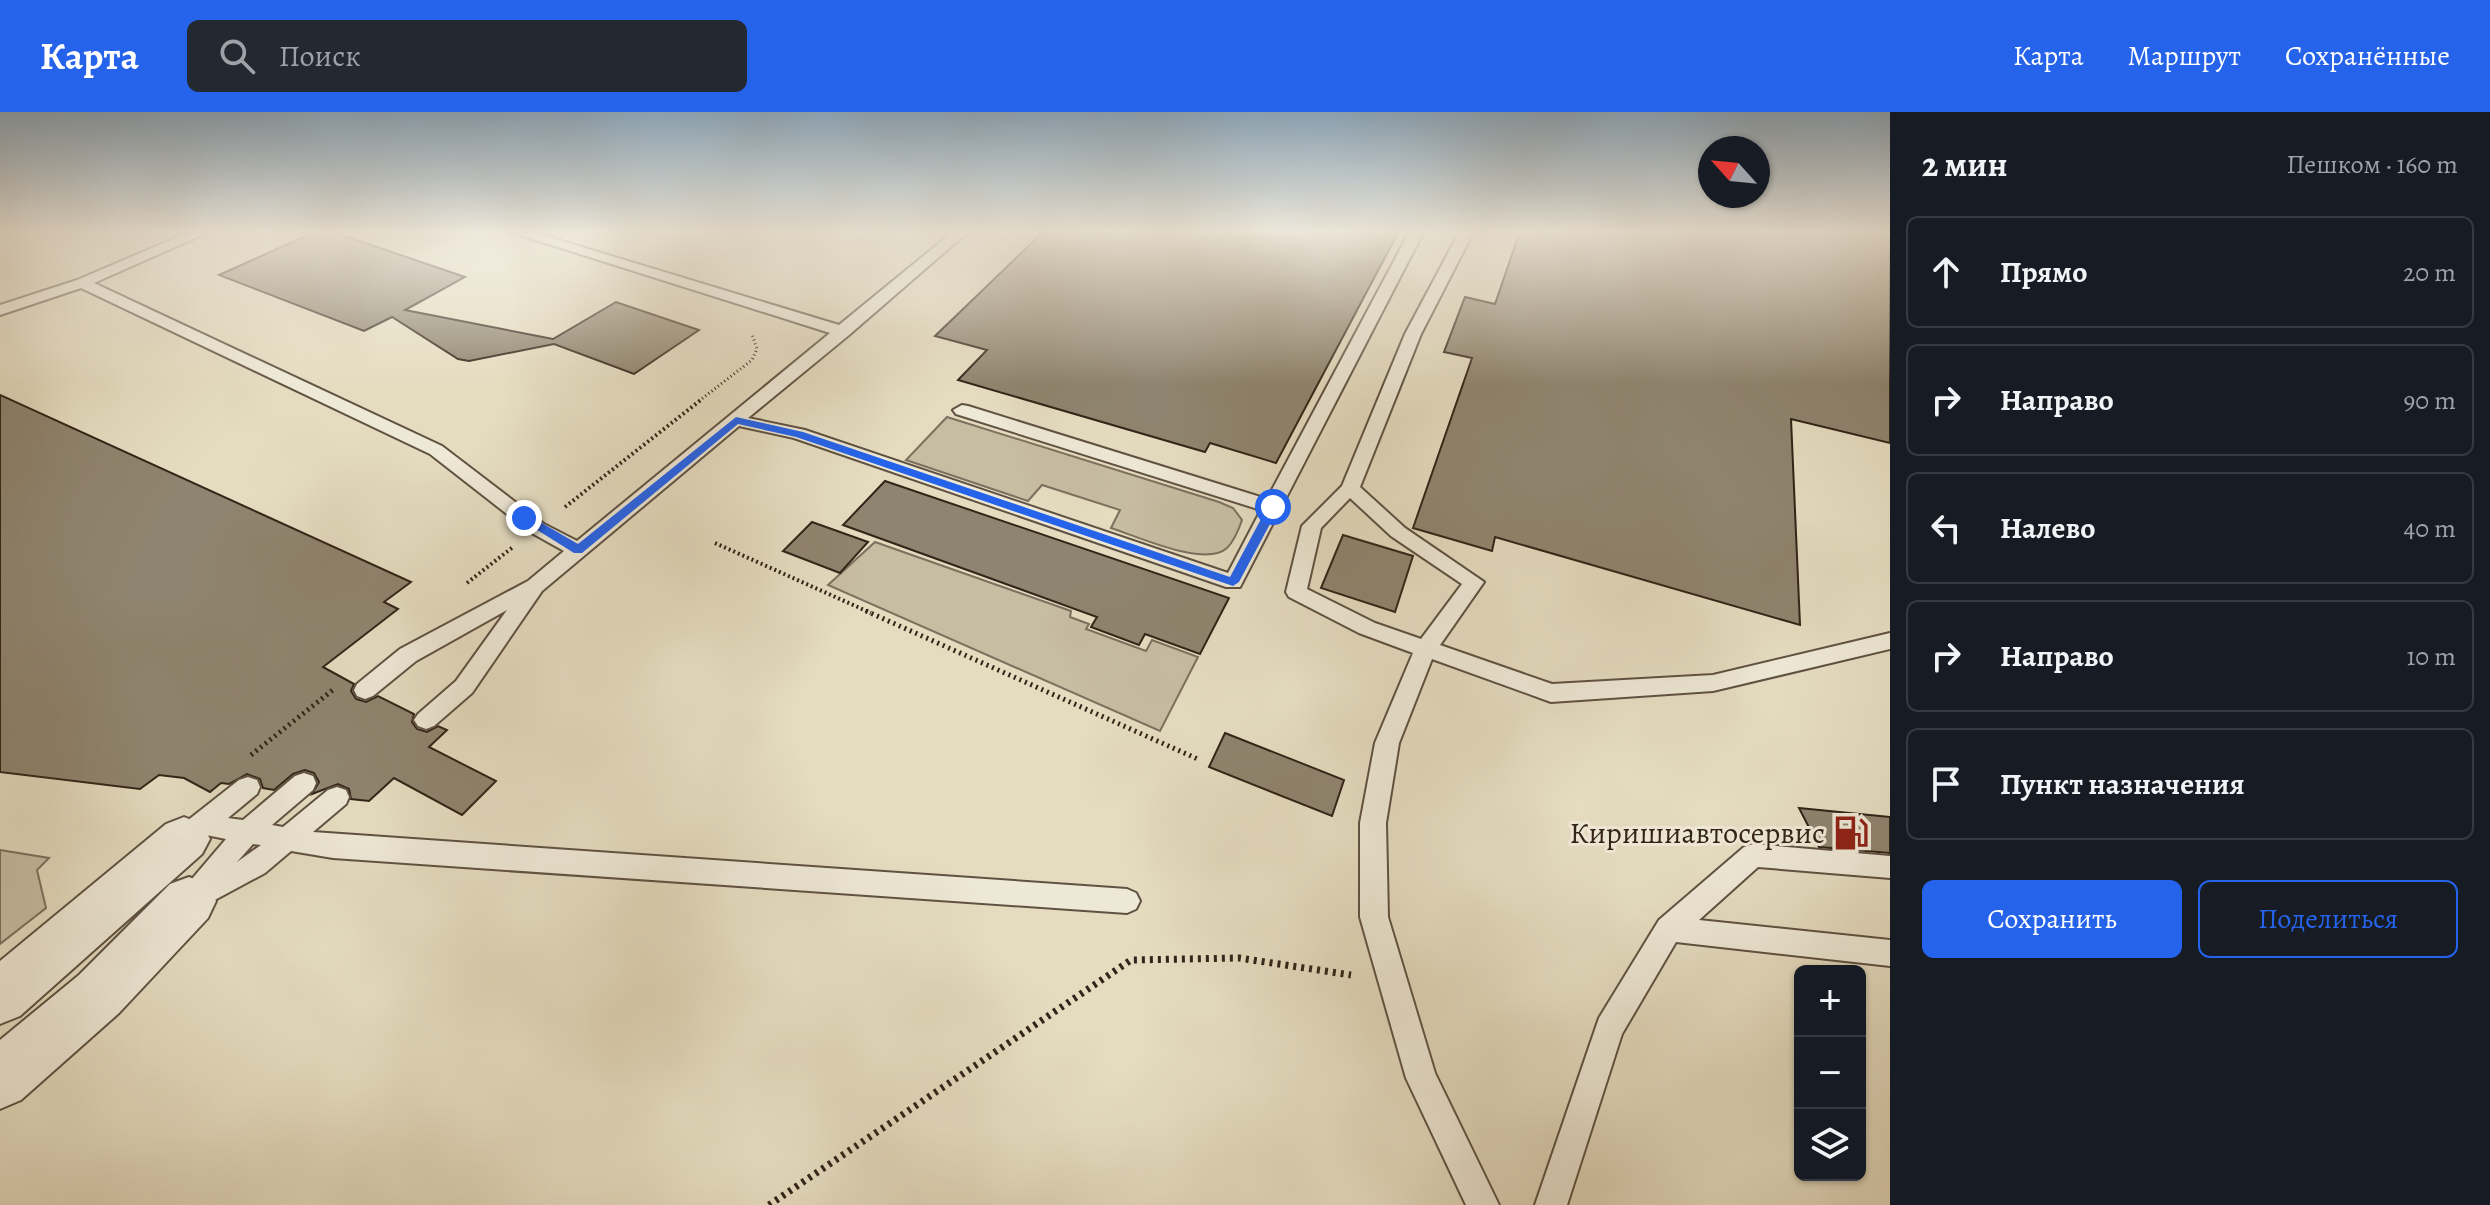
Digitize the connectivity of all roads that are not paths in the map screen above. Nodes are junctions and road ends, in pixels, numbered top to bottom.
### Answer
1 (681, 282) edge
2 (902, 282) edge
3 (1390, 282) edge
4 (1440, 282) edge
5 (82, 283) joint
6 (0, 310) edge
7 (844, 332) junction
8 (962, 410) dead end
9 (736, 420) junction
10 (1350, 488) junction
11 (1273, 507) junction
12 (578, 550) junction
13 (535, 586) junction
14 (1890, 641) edge
15 (1425, 650) junction
16 (365, 690) dead end
17 (426, 720) dead end
18 (304, 783) dead end
19 (248, 787) dead end
20 (337, 797) dead end
21 (193, 832) junction
22 (247, 832) junction
23 (288, 839) junction
24 (1890, 867) edge
25 (189, 901) junction
26 (1127, 901) dead end
27 (1669, 929) junction
28 (1890, 953) edge
29 (0, 997) edge
30 (0, 1079) edge
31 (1483, 1205) edge
32 (1551, 1205) edge

1 - 7 lane
2 - 7 lane
3 - 11 lane
4 - 10 lane
5 - 6 lane
5 - 12 lane
7 - 9 lane
8 - 11 lane
9 - 11 lane
9 - 12 lane
10 - 15 lane
10 - 15 lane
12 - 13 lane
13 - 16 lane
13 - 17 lane
14 - 15 lane
15 - 31 lane
18 - 22 lane
19 - 21 lane
20 - 23 lane
21 - 22 lane
21 - 29 street
22 - 23 lane
22 - 25 lane
23 - 25 lane
23 - 26 lane
24 - 27 lane
25 - 30 street
27 - 28 lane
27 - 32 lane

